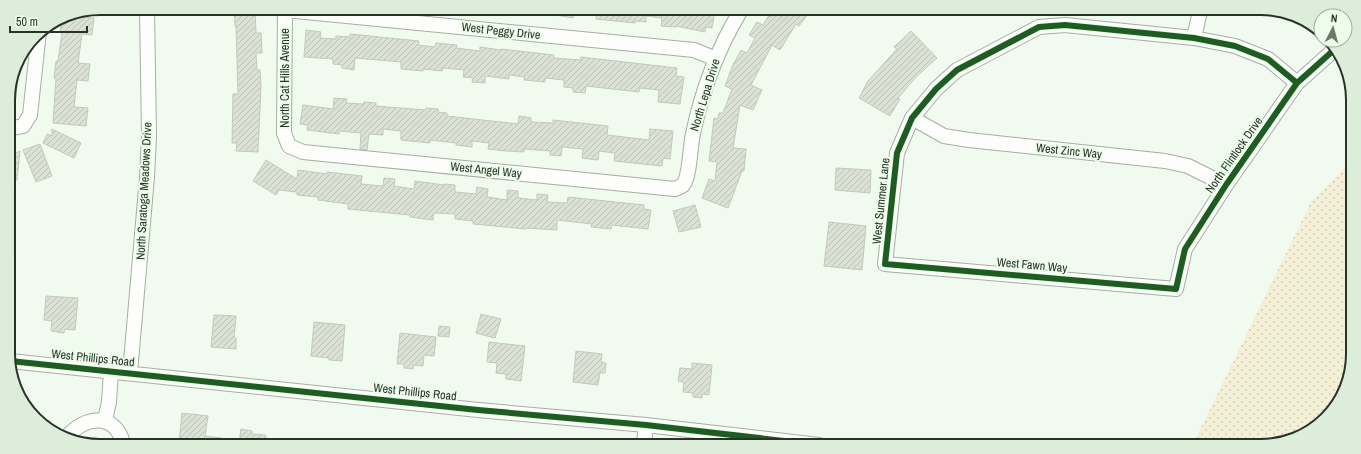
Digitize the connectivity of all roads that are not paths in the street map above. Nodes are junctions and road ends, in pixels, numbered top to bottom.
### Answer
1 (148, 15) edge
2 (285, 15) edge
3 (345, 15) edge
4 (738, 15) edge
5 (1199, 15) edge
6 (1194, 38) junction
7 (38, 42) edge
8 (1331, 52) edge
9 (716, 59) junction
10 (1297, 83) junction
11 (912, 118) junction
12 (15, 128) edge
13 (290, 146) joint
14 (683, 185) joint
15 (1226, 186) junction
16 (885, 264) joint
17 (1176, 289) joint
18 (15, 362) edge
19 (111, 371) junction
20 (130, 373) junction
21 (105, 420) junction
22 (646, 425) junction
23 (70, 434) edge
24 (121, 439) edge
25 (645, 439) edge
26 (767, 439) edge

1 - 20 street, North Saratoga Meadows Drive
2 - 13 street, North Cat Hills Avenue
3 - 9 street, West Peggy Drive
4 - 9 street, North Lepa Drive
5 - 6 street
6 - 10 street, West Summer Lane
6 - 11 street, West Summer Lane
7 - 12 street
8 - 10 street, North Flintlock Drive
9 - 14 street, North Lepa Drive
10 - 15 street, North Flintlock Drive
11 - 15 street, West Zinc Way
11 - 16 street, West Summer Lane
13 - 14 street, West Angel Way
15 - 17 street, North Flintlock Drive
16 - 17 street, West Fawn Way
18 - 19 street, West Phillips Road
19 - 20 street, West Phillips Road
19 - 21 street
20 - 22 street, West Phillips Road
21 - 23 street
21 - 24 street
22 - 25 street
22 - 26 street, West Phillips Road

